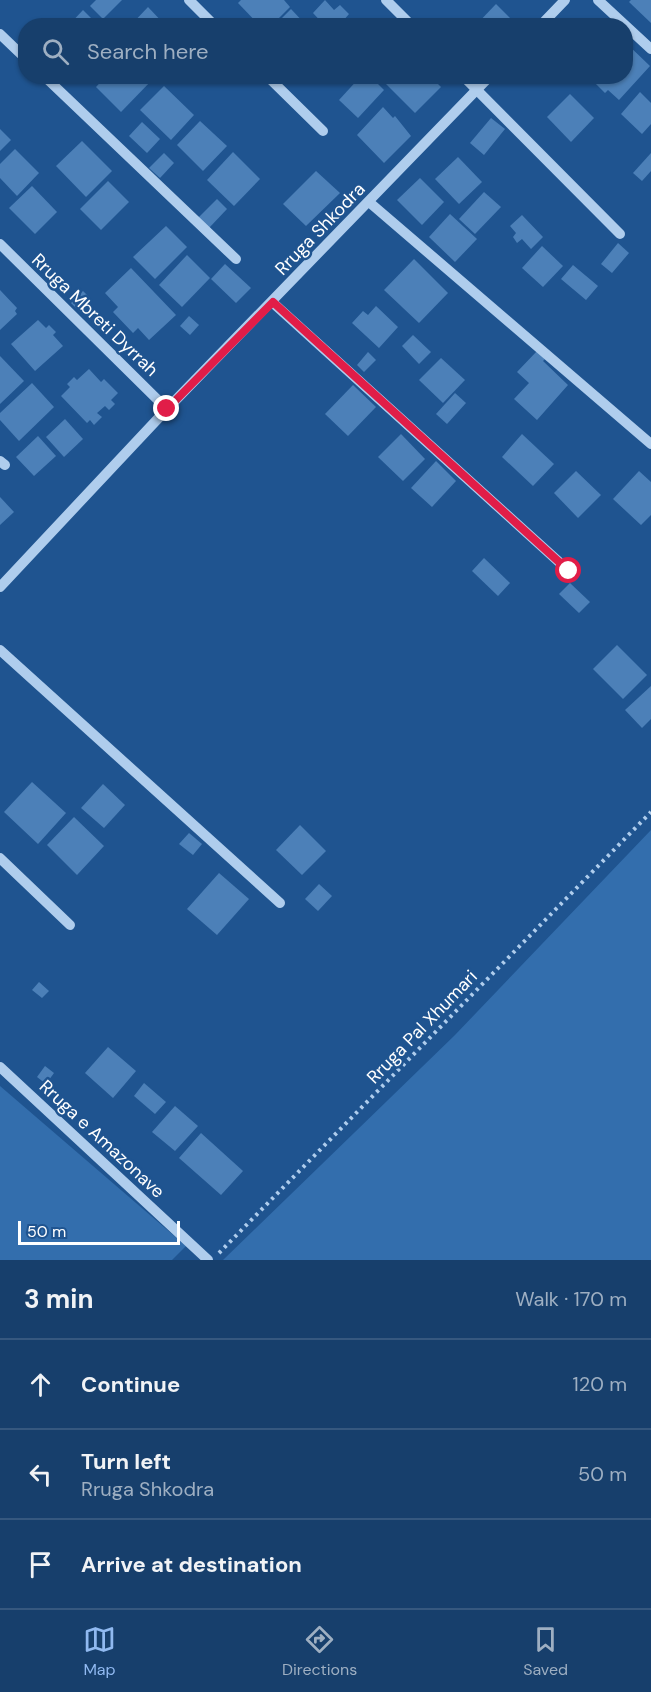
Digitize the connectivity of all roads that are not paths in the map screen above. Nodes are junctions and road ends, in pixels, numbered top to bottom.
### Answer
1 (189, 0) edge
2 (386, 0) edge
3 (565, 0) edge
4 (598, 0) edge
5 (207, 18) edge
6 (404, 18) edge
7 (548, 18) edge
8 (617, 18) edge
9 (633, 32) edge
10 (0, 34) edge
11 (651, 49) edge
12 (18, 51) edge
13 (52, 84) edge
14 (275, 84) edge
15 (471, 84) edge
16 (483, 84) edge
17 (477, 90) junction
18 (323, 131) dead end
19 (369, 202) junction
20 (620, 234) dead end
21 (0, 244) edge
22 (236, 259) dead end
23 (273, 302) junction
24 (167, 409) junction
25 (651, 444) edge
26 (569, 571) dead end
27 (0, 587) edge
28 (0, 650) edge
29 (0, 858) edge
30 (280, 903) dead end
31 (70, 924) dead end
32 (0, 1067) edge
33 (210, 1260) edge

1 - 5 street
2 - 6 street
3 - 7 street
4 - 8 street
9 - 11 street
10 - 12 street
13 - 22 street
14 - 18 street
15 - 17 street
16 - 17 street, Rruga Shkodra
17 - 19 street, Rruga Shkodra
17 - 20 street
19 - 23 street, Rruga Shkodra
19 - 25 street
21 - 24 street, Rruga Mbreti Dyrrah
23 - 24 street, Rruga Shkodra
23 - 26 street
24 - 27 street, Rruga Shkodra
28 - 30 street
29 - 31 street
32 - 33 street, Rruga e Amazonave

